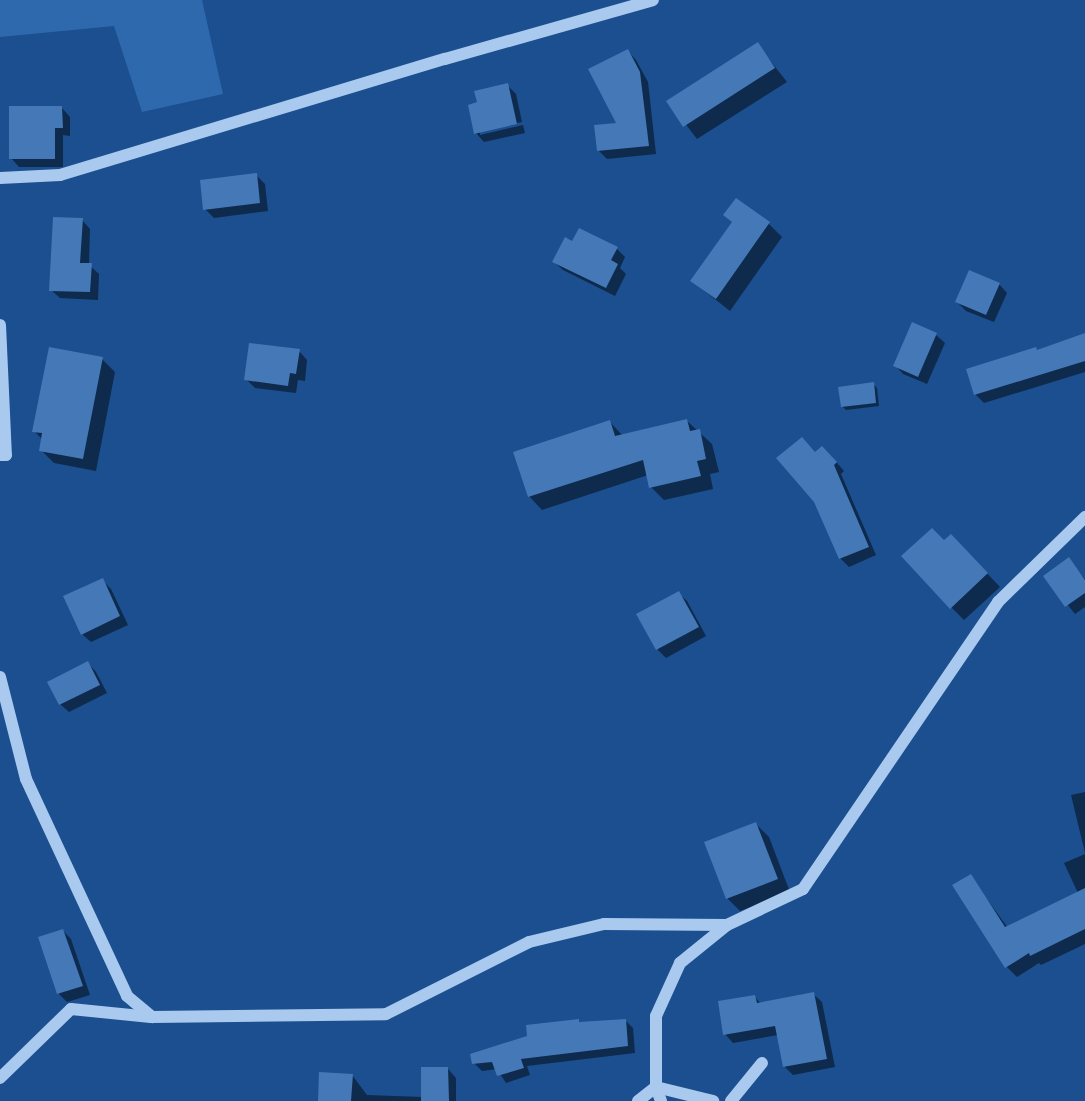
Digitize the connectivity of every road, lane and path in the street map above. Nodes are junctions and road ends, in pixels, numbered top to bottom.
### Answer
1 (653, 0) edge
2 (0, 178) edge
3 (0, 325) edge
4 (0, 455) edge
5 (1085, 517) edge
6 (0, 677) edge
7 (727, 925) junction
8 (152, 1017) junction
9 (762, 1063) dead end
10 (0, 1078) edge
11 (656, 1087) junction
12 (638, 1101) edge
13 (661, 1101) edge
14 (713, 1101) edge
15 (731, 1101) edge

1 - 2 street
3 - 4 street
5 - 7 street
6 - 8 street
7 - 8 street
7 - 11 street
8 - 10 street
9 - 15 street
11 - 12 street
11 - 13 street
11 - 14 street

